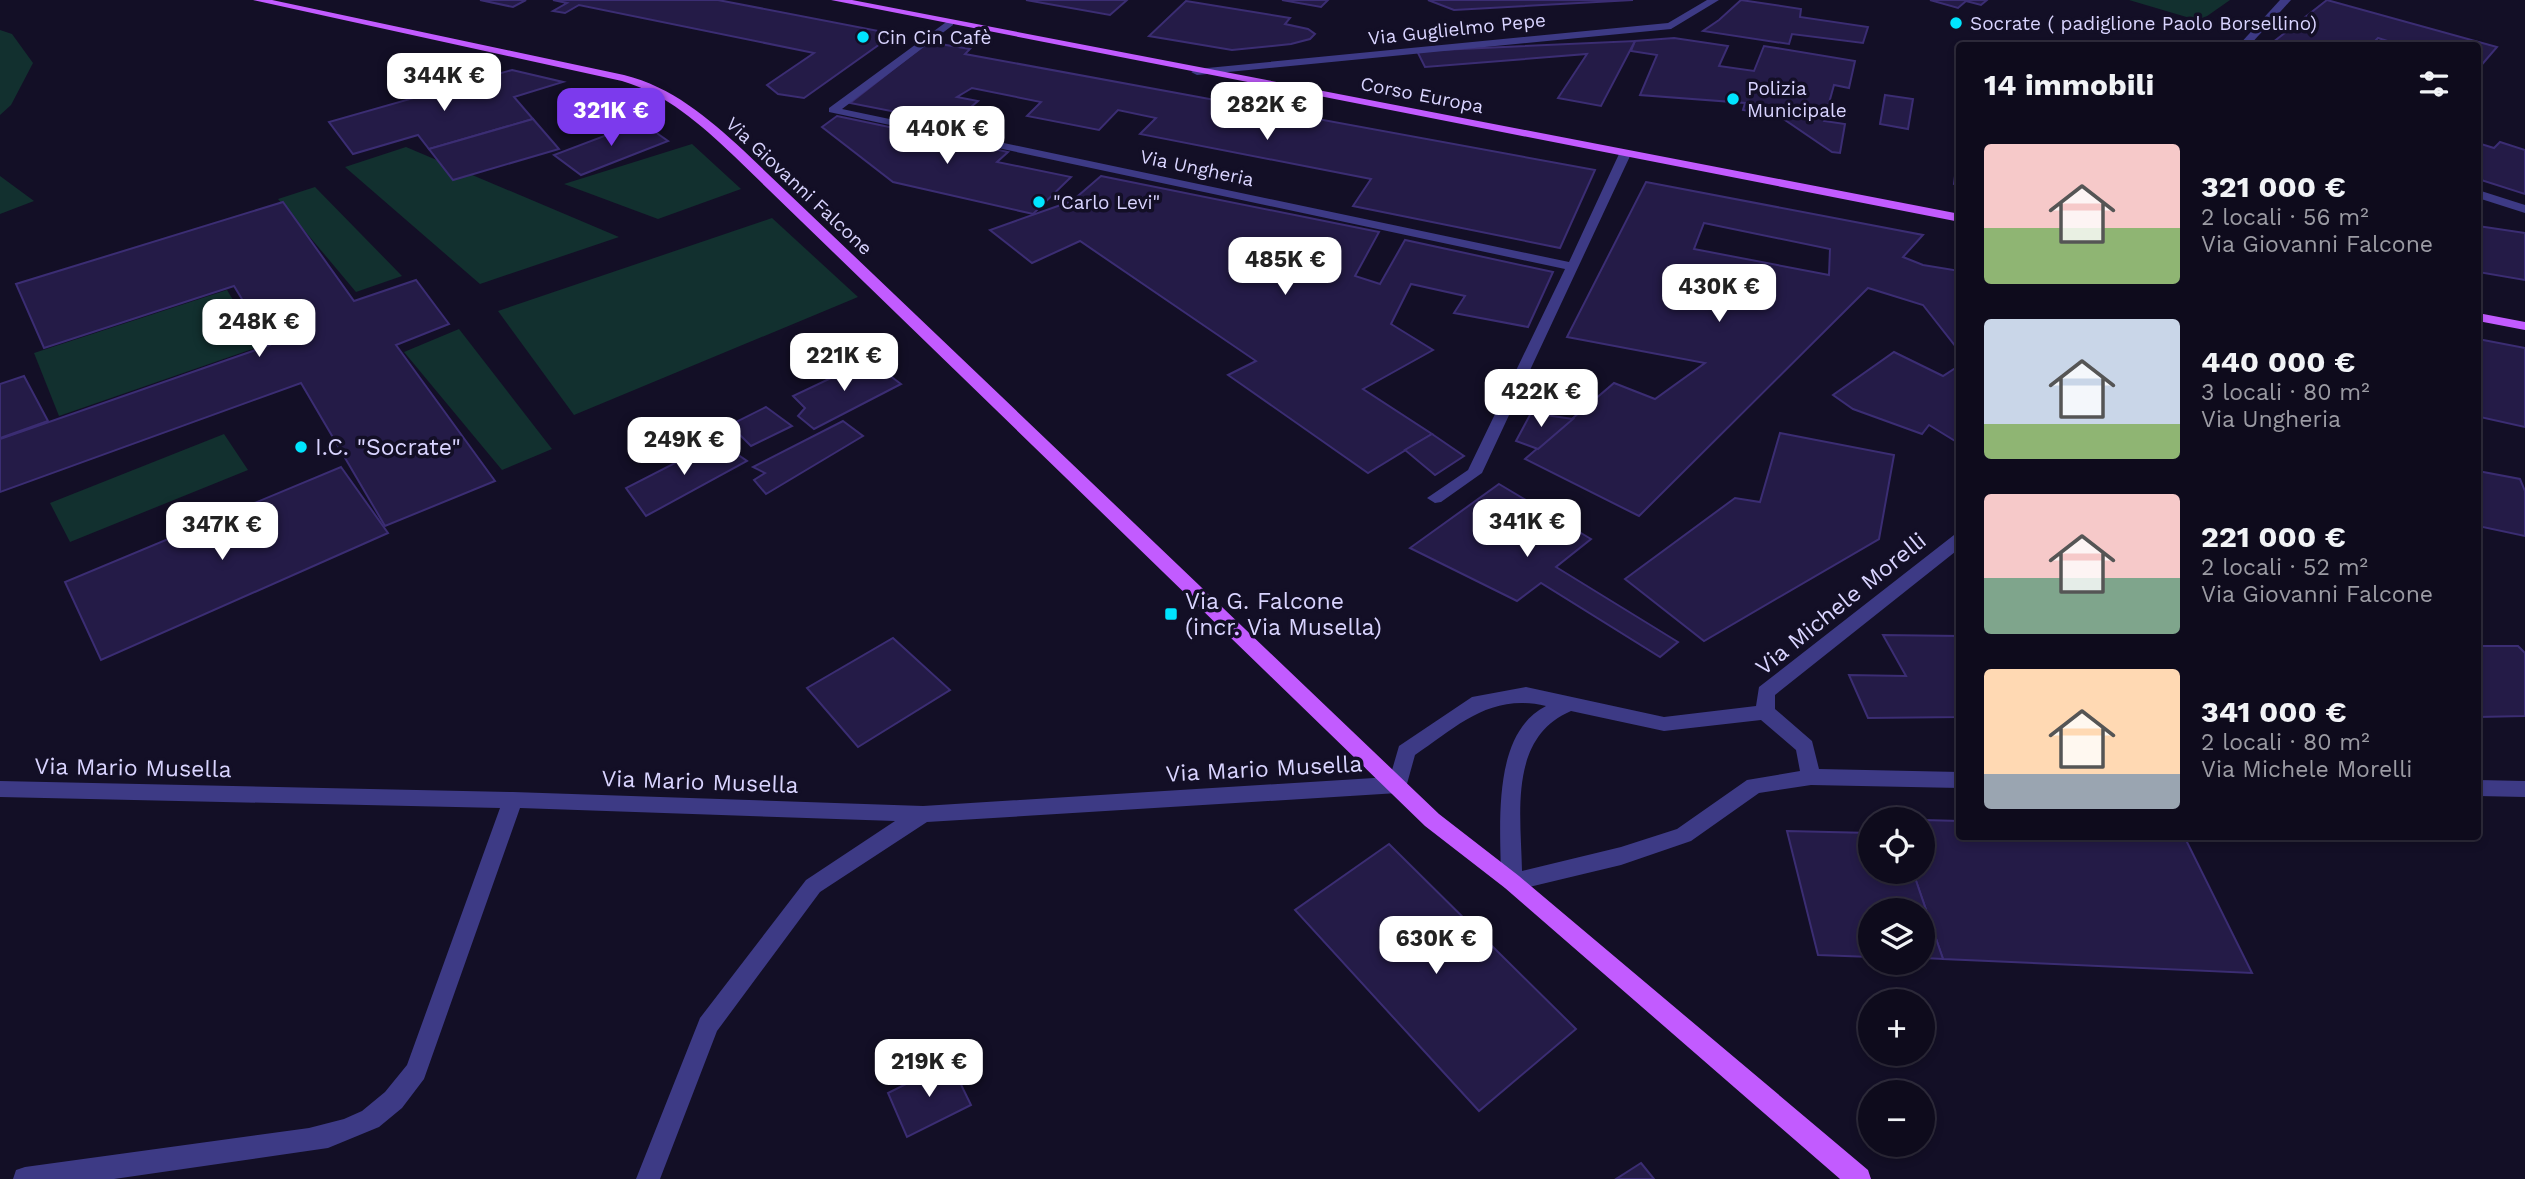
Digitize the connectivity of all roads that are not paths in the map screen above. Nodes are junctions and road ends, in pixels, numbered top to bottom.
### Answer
1 (258, 0) edge
2 (836, 0) edge
3 (1714, 0) edge
4 (2286, 0) edge
5 (949, 23) junction
6 (2247, 42) edge
7 (1198, 72) junction
8 (1625, 153) junction
9 (2481, 195) edge
10 (2525, 209) edge
11 (1956, 217) edge
12 (1573, 268) junction
13 (2481, 318) edge
14 (2525, 326) edge
15 (1435, 498) dead end
16 (1956, 542) edge
17 (1570, 703) junction
18 (1765, 712) junction
19 (1811, 777) junction
20 (1956, 780) edge
21 (1398, 785) junction
22 (2481, 788) edge
23 (0, 789) edge
24 (2525, 789) edge
25 (513, 800) junction
26 (923, 814) junction
27 (1512, 882) junction
28 (24, 1179) edge
29 (648, 1179) edge
30 (1859, 1179) edge

1 - 21 main road, Via Giovanni Falcone
2 - 5 main road, Corso Europa
3 - 7 street, Via Guglielmo Pepe
4 - 6 street
5 - 7 main road, Corso Europa
5 - 12 street, Via Ungheria
7 - 8 main road, Corso Europa
8 - 11 main road, Corso Europa
8 - 12 street
9 - 10 street
12 - 15 street
13 - 14 main road
16 - 18 street, Via Michele Morelli
17 - 18 street, Via Michele Morelli
17 - 21 street, Via Michele Morelli
17 - 27 street
18 - 19 street, Via Michele Morelli
19 - 20 street
19 - 27 street
21 - 26 street, Via Mario Musella
21 - 27 main road, Via Giovanni Falcone
22 - 24 street
23 - 25 street, Via Mario Musella
25 - 26 street, Via Mario Musella
25 - 28 street
26 - 29 street
27 - 30 main road, Via Giovanni Falcone

